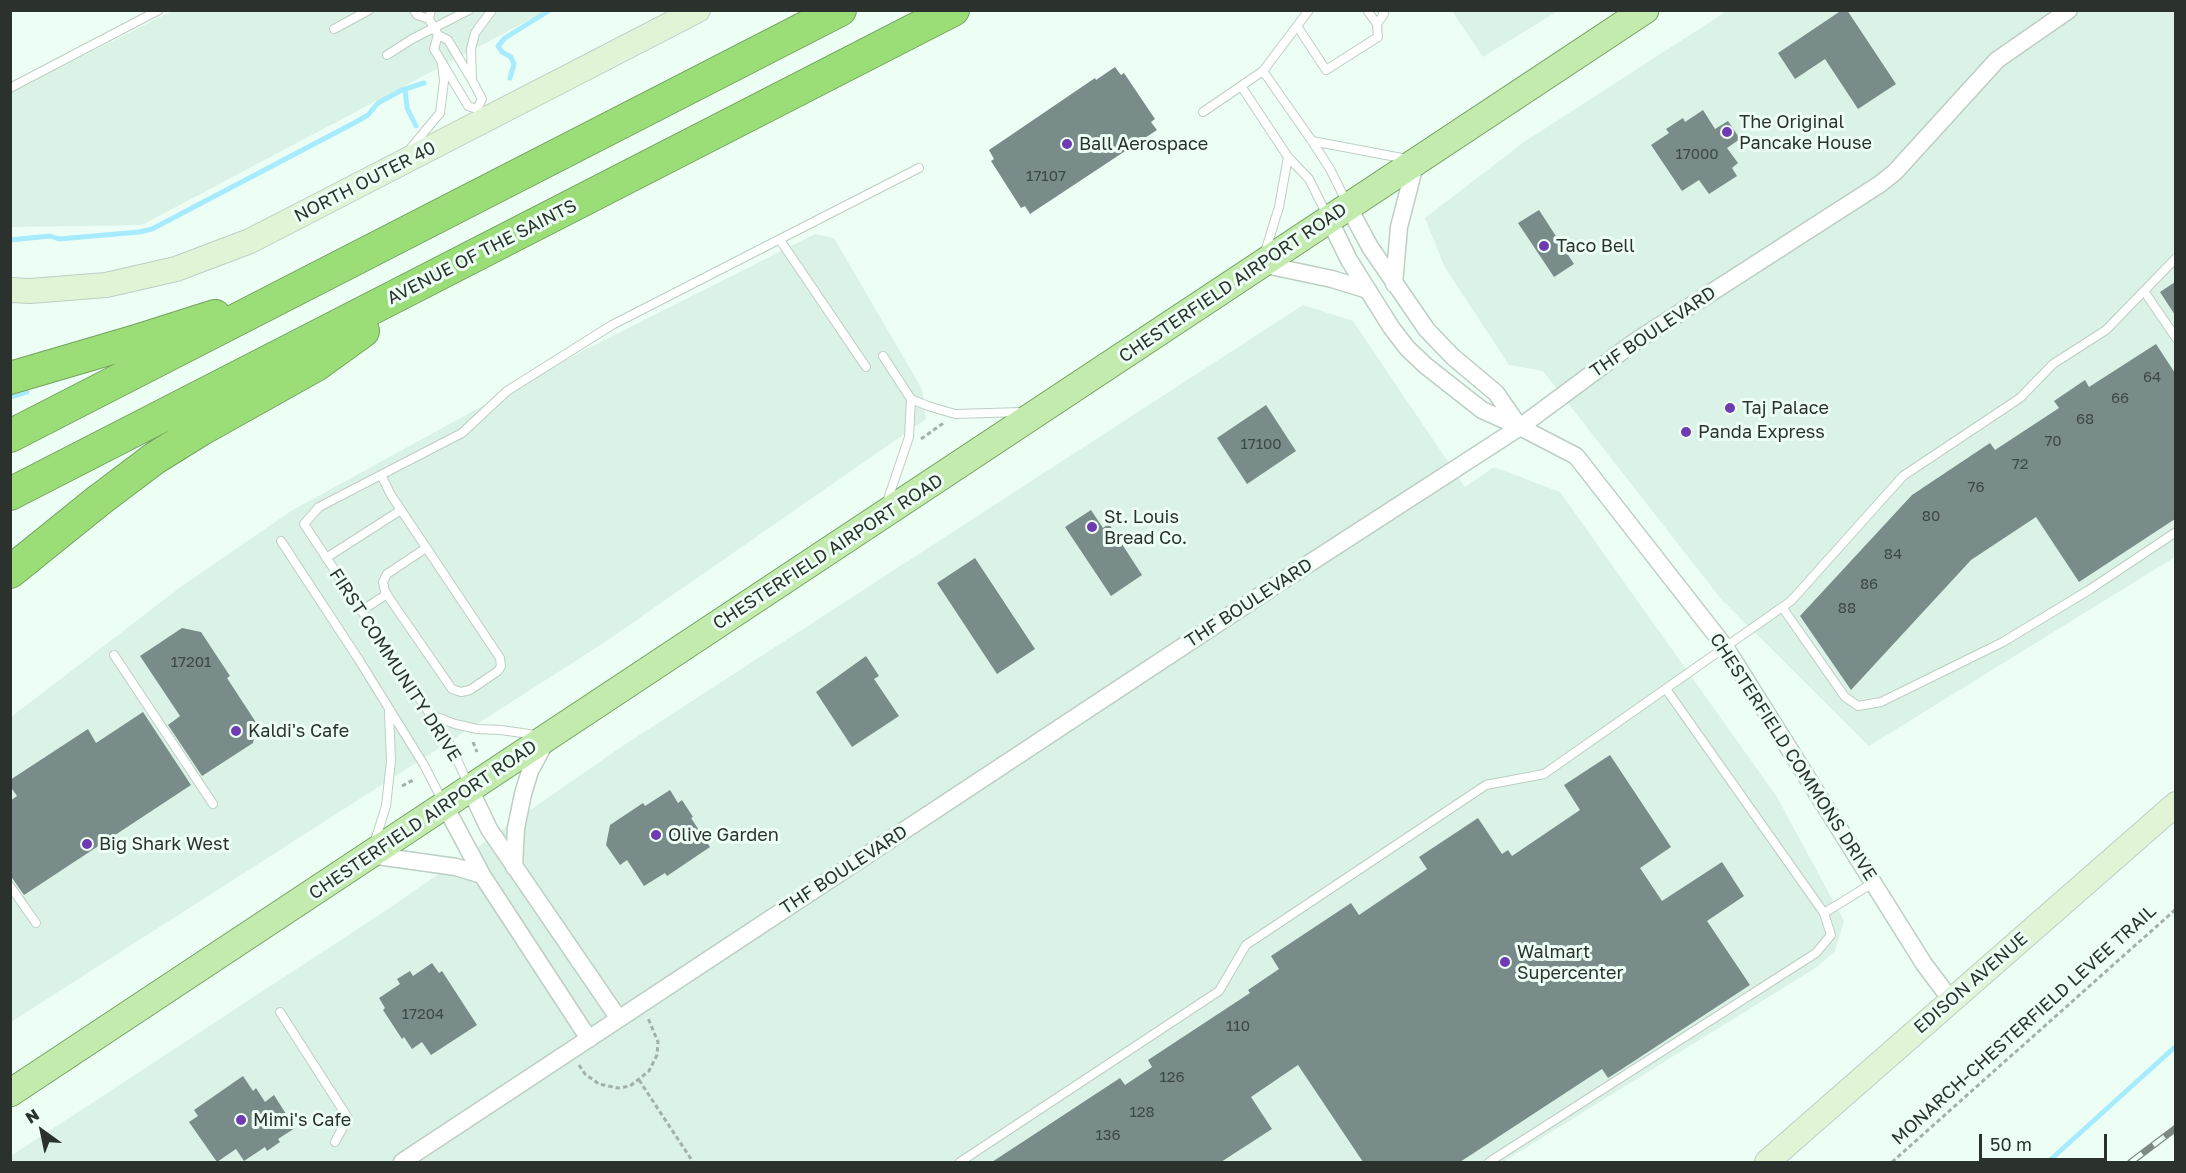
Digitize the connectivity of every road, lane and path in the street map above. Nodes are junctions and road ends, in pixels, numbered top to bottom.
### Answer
1 (159, 10) edge
2 (369, 10) edge
3 (414, 10) edge
4 (469, 10) edge
5 (492, 10) edge
6 (698, 10) edge
7 (840, 10) edge
8 (953, 10) edge
9 (1309, 10) edge
10 (1367, 10) edge
11 (1382, 10) edge
12 (1645, 10) edge
13 (2069, 10) edge
14 (430, 15) edge
15 (1377, 24) junction
16 (1297, 26) junction
17 (334, 29) dead end
18 (437, 32) junction
19 (387, 55) dead end
20 (442, 64) junction
21 (1263, 71) junction
22 (472, 80) junction
23 (1241, 86) junction
24 (10, 88) edge
25 (1203, 112) dead end
26 (481, 115) junction
27 (1312, 141) junction
28 (1288, 157) junction
29 (1416, 161) junction
30 (919, 168) dead end
31 (363, 183) junction
32 (1339, 212) junction
33 (780, 240) junction
34 (2175, 258) edge
35 (1261, 264) junction
36 (449, 269) junction
37 (1394, 284) junction
38 (10, 290) edge
39 (1368, 290) junction
40 (2144, 291) junction
41 (285, 296) junction
42 (2175, 338) edge
43 (883, 356) dead end
44 (867, 367) dead end
45 (10, 378) edge
46 (911, 399) junction
47 (1041, 411) junction
48 (945, 422) dead end
49 (1520, 427) junction
50 (10, 436) edge
51 (917, 442) dead end
52 (381, 475) junction
53 (10, 494) edge
54 (401, 510) junction
55 (883, 515) junction
56 (2175, 532) edge
57 (281, 541) dead end
58 (426, 548) junction
59 (326, 558) junction
60 (10, 572) edge
61 (387, 594) junction
62 (1782, 607) junction
63 (361, 610) junction
64 (1726, 648) junction
65 (114, 655) dead end
66 (1666, 689) junction
67 (389, 711) junction
68 (429, 714) junction
69 (548, 737) junction
70 (473, 742) dead end
71 (477, 752) dead end
72 (414, 779) dead end
73 (402, 786) dead end
74 (470, 789) junction
75 (213, 804) dead end
76 (444, 804) junction
77 (2175, 804) edge
78 (370, 855) junction
79 (514, 867) junction
80 (482, 875) junction
81 (1874, 883) junction
82 (10, 886) edge
83 (2175, 909) edge
84 (1824, 913) junction
85 (36, 923) dead end
86 (1951, 1000) junction
87 (640, 1005) junction
88 (280, 1012) dead end
89 (619, 1019) junction
90 (589, 1039) junction
91 (570, 1051) junction
92 (639, 1080) junction
93 (10, 1093) edge
94 (335, 1142) dead end
95 (402, 1162) edge
96 (693, 1162) edge
97 (960, 1162) edge
98 (1489, 1162) edge
99 (1767, 1162) edge
100 (1892, 1162) edge

1 - 24 lane
2 - 17 lane
3 - 14 lane
4 - 18 lane
5 - 22 lane
6 - 26 street, NORTH OUTER 40
7 - 41 highway
8 - 36 highway, AVENUE OF THE SAINTS
9 - 16 lane
10 - 15 lane
11 - 15 lane
12 - 29 main road, CHESTERFIELD AIRPORT ROAD
13 - 49 street, THF BOULEVARD
14 - 18 lane
15 - 16 lane
16 - 21 lane
18 - 19 lane
18 - 20 lane
18 - 22 lane
20 - 26 lane
20 - 31 lane
21 - 23 lane
21 - 27 lane
22 - 26 lane
23 - 25 lane
23 - 28 lane
26 - 31 street, NORTH OUTER 40
27 - 29 lane
27 - 32 lane
28 - 32 lane
28 - 35 lane
29 - 32 main road, CHESTERFIELD AIRPORT ROAD
29 - 37 street
30 - 33 lane
31 - 38 street, NORTH OUTER 40
32 - 35 main road, CHESTERFIELD AIRPORT ROAD
32 - 37 street, CHESTERFIELD COMMONS DRIVE
32 - 39 street, CHESTERFIELD COMMONS DRIVE
33 - 44 lane
33 - 52 lane
34 - 40 lane
35 - 39 street
35 - 47 main road, CHESTERFIELD AIRPORT ROAD
36 - 53 highway, AVENUE OF THE SAINTS
36 - 60 highway
37 - 49 street, CHESTERFIELD COMMONS DRIVE
39 - 49 street, CHESTERFIELD COMMONS DRIVE
40 - 42 lane
40 - 62 lane
41 - 45 highway
41 - 50 highway
43 - 46 lane
46 - 47 lane
46 - 55 lane
47 - 55 main road, CHESTERFIELD AIRPORT ROAD
48 - 51 path
49 - 64 street, CHESTERFIELD COMMONS DRIVE
49 - 87 street, THF BOULEVARD
52 - 54 lane
52 - 59 lane, FIRST COMMUNITY DRIVE
54 - 58 lane
54 - 59 lane
55 - 69 main road, CHESTERFIELD AIRPORT ROAD
56 - 62 lane
57 - 67 lane, FIRST COMMUNITY DRIVE
58 - 61 lane
58 - 61 lane
59 - 63 lane, FIRST COMMUNITY DRIVE
61 - 63 lane
62 - 64 lane
63 - 68 lane, FIRST COMMUNITY DRIVE
64 - 66 lane
64 - 81 street, CHESTERFIELD COMMONS DRIVE
65 - 75 lane
66 - 84 lane
66 - 97 lane
67 - 76 lane, FIRST COMMUNITY DRIVE
67 - 78 lane
68 - 69 lane
68 - 74 lane, FIRST COMMUNITY DRIVE
69 - 74 main road, CHESTERFIELD AIRPORT ROAD
69 - 79 street
70 - 71 path
72 - 73 path
74 - 76 main road, CHESTERFIELD AIRPORT ROAD
74 - 79 street, FIRST COMMUNITY DRIVE
76 - 78 main road, CHESTERFIELD AIRPORT ROAD
76 - 80 street, FIRST COMMUNITY DRIVE
77 - 86 street, EDISON AVENUE
78 - 80 street
78 - 93 main road, CHESTERFIELD AIRPORT ROAD
79 - 89 street, FIRST COMMUNITY DRIVE
80 - 90 street, FIRST COMMUNITY DRIVE
81 - 84 lane
81 - 86 street, CHESTERFIELD COMMONS DRIVE
82 - 85 lane
83 - 100 path, MONARCH-CHESTERFIELD LEVEE TRAIL
84 - 98 lane
86 - 99 street, EDISON AVENUE
87 - 89 street, THF BOULEVARD
87 - 92 path
88 - 94 lane
89 - 90 street, THF BOULEVARD
90 - 91 street, THF BOULEVARD
91 - 92 path
91 - 95 street, THF BOULEVARD
92 - 96 path

